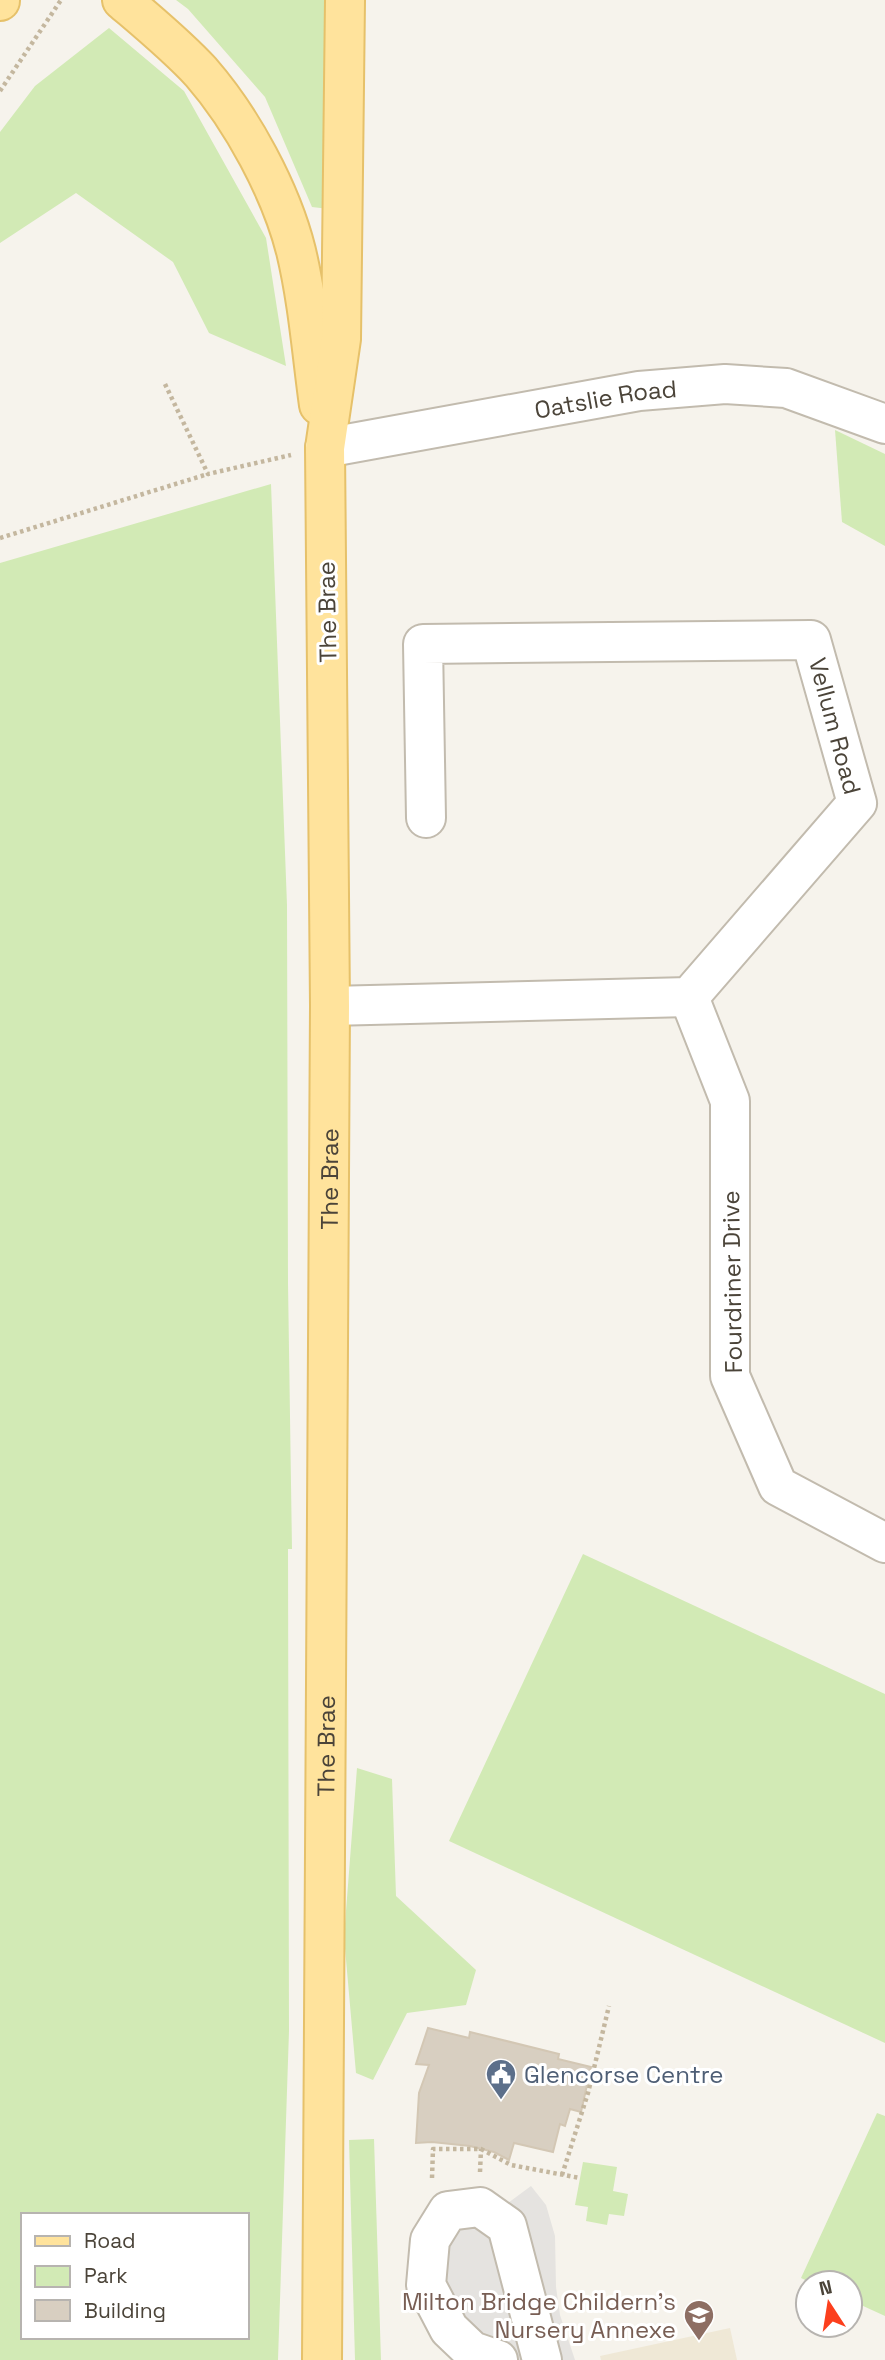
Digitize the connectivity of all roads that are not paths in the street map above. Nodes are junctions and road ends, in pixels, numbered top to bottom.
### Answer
1 (121, 0) edge
2 (345, 0) edge
3 (885, 424) edge
4 (325, 448) junction
5 (871, 801) edge
6 (426, 818) dead end
7 (689, 997) junction
8 (330, 1006) junction
9 (885, 1543) edge
10 (322, 2360) edge
11 (498, 2360) edge
12 (542, 2360) edge

1 - 4 main road
2 - 4 main road, The Brae
3 - 4 street, Oatslie Road
4 - 8 main road, The Brae
5 - 6 street, Vellum Road
5 - 7 street, Vellum Road
7 - 8 street
7 - 9 street, Fourdriner Drive
8 - 10 main road, The Brae
11 - 12 street

